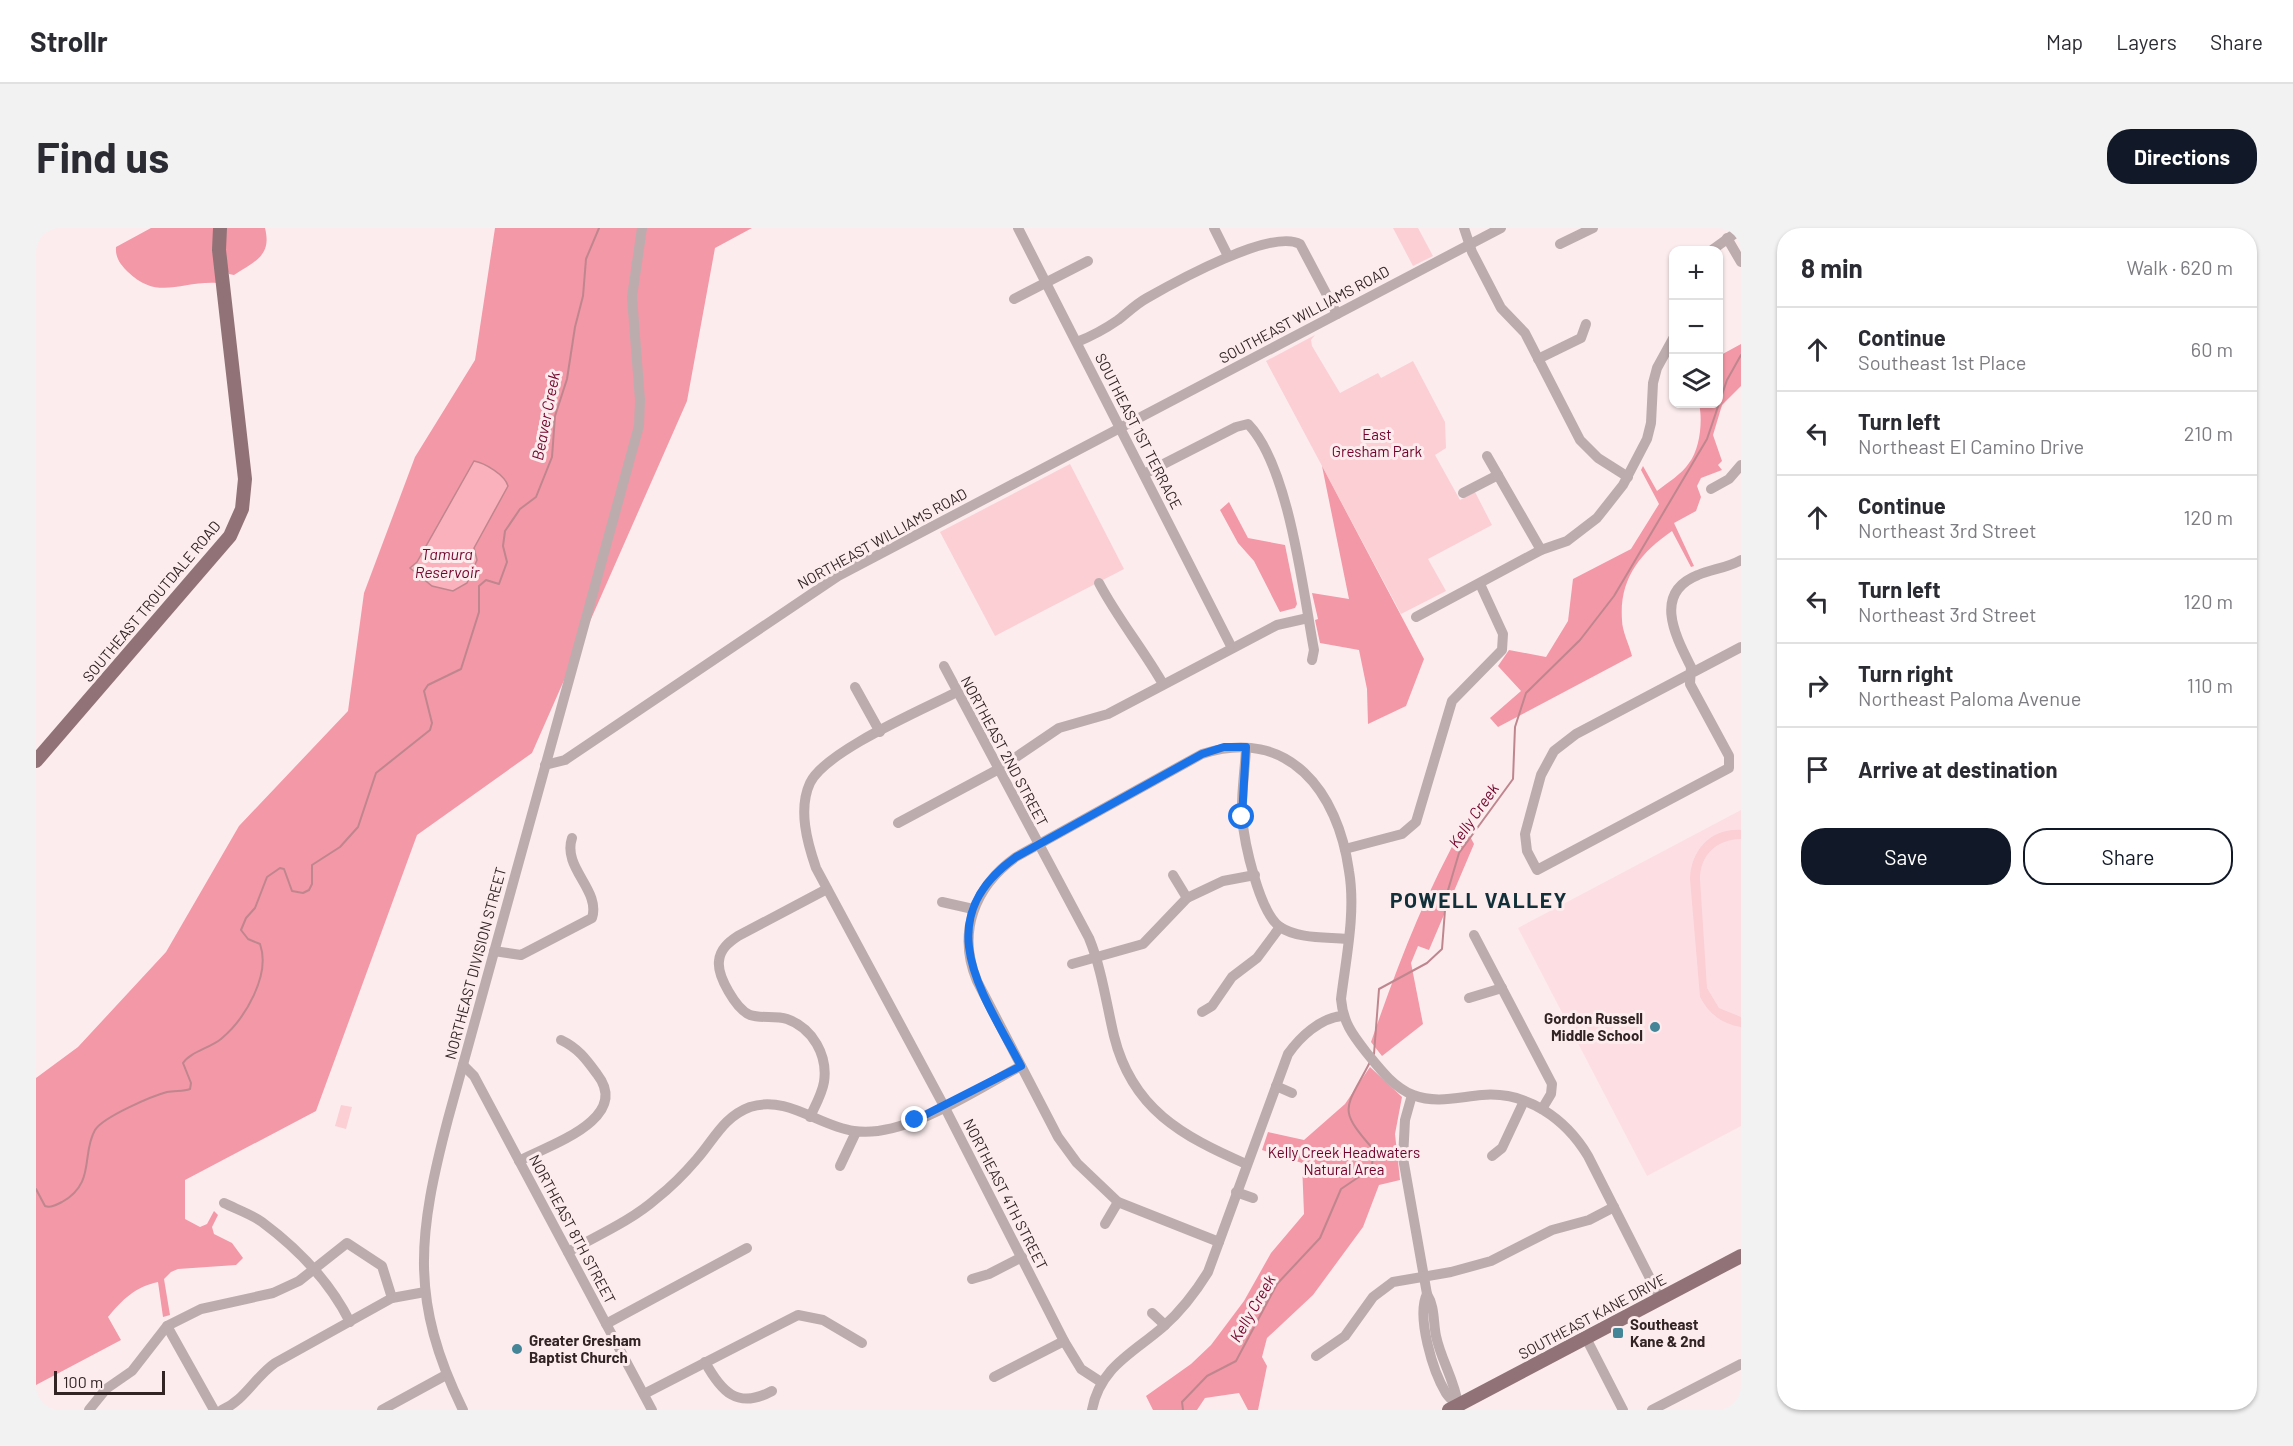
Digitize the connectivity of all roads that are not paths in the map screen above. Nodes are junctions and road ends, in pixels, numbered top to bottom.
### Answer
1 (220, 228) edge
2 (642, 228) edge
3 (1018, 228) edge
4 (1214, 228) edge
5 (1464, 228) edge
6 (1501, 228) edge
7 (1593, 228) edge
8 (1741, 229) edge
9 (1727, 238) junction
10 (1470, 244) junction
11 (1560, 244) dead end
12 (1717, 246) edge
13 (1228, 256) junction
14 (1088, 261) dead end
15 (1741, 262) edge
16 (1046, 283) junction
17 (1014, 299) dead end
18 (1337, 314) junction
19 (1586, 324) dead end
20 (1077, 342) junction
21 (1669, 345) edge
22 (1538, 359) junction
23 (1120, 428) junction
24 (1488, 456) dead end
25 (1735, 467) edge
26 (1144, 474) junction
27 (1498, 475) junction
28 (1628, 477) junction
29 (1711, 489) dead end
30 (1463, 493) dead end
31 (1541, 550) junction
32 (1741, 560) edge
33 (1099, 583) dead end
34 (1480, 584) junction
35 (1416, 617) dead end
36 (1308, 618) junction
37 (1232, 648) junction
38 (1741, 648) edge
39 (1312, 660) dead end
40 (944, 666) dead end
41 (1691, 673) junction
42 (1163, 684) junction
43 (855, 687) dead end
44 (957, 692) junction
45 (880, 732) junction
46 (1246, 747) junction
47 (36, 761) edge
48 (545, 765) junction
49 (997, 770) junction
50 (898, 823) dead end
51 (573, 838) dead end
52 (1038, 846) junction
53 (1345, 849) junction
54 (1173, 875) dead end
55 (1255, 875) junction
56 (827, 889) junction
57 (1187, 898) junction
58 (942, 902) dead end
59 (973, 909) junction
60 (1280, 927) junction
61 (1474, 935) dead end
62 (1347, 939) junction
63 (494, 951) junction
64 (1096, 957) junction
65 (1072, 964) dead end
66 (1502, 988) junction
67 (1469, 998) dead end
68 (1202, 1012) dead end
69 (1342, 1016) junction
70 (561, 1040) dead end
71 (463, 1065) junction
72 (1021, 1066) junction
73 (1276, 1086) junction
74 (1292, 1093) dead end
75 (1412, 1095) junction
76 (1524, 1101) junction
77 (944, 1106) junction
78 (1542, 1109) junction
79 (810, 1117) junction
80 (856, 1132) junction
81 (1492, 1156) dead end
82 (519, 1161) junction
83 (1246, 1164) junction
84 (840, 1166) dead end
85 (1236, 1192) junction
86 (1253, 1198) dead end
87 (1118, 1202) junction
88 (224, 1203) dead end
89 (1614, 1208) junction
90 (1105, 1224) dead end
91 (1219, 1242) junction
92 (747, 1248) dead end
93 (568, 1252) junction
94 (1741, 1256) edge
95 (1022, 1257) junction
96 (314, 1270) junction
97 (1425, 1276) junction
98 (972, 1279) dead end
99 (425, 1292) junction
100 (392, 1298) junction
101 (1660, 1298) junction
102 (1152, 1313) dead end
103 (350, 1322) junction
104 (606, 1323) junction
105 (1165, 1325) junction
106 (167, 1326) junction
107 (1586, 1338) junction
108 (1064, 1341) junction
109 (862, 1342) dead end
110 (1316, 1356) dead end
111 (705, 1362) junction
112 (1741, 1364) edge
113 (446, 1375) junction
114 (994, 1377) dead end
115 (1101, 1382) junction
116 (772, 1391) dead end
117 (644, 1395) junction
118 (1456, 1408) edge
119 (89, 1410) edge
120 (214, 1410) edge
121 (222, 1410) edge
122 (381, 1410) edge
123 (463, 1410) edge
124 (652, 1410) edge
125 (1092, 1410) edge
126 (1623, 1410) edge
127 (1652, 1410) edge

1 - 47 main road, SOUTHEAST TROUTDALE ROAD
2 - 48 street, NORTHEAST DIVISION STREET
3 - 16 street, SOUTHEAST 1ST TERRACE
4 - 13 street
5 - 10 street
6 - 10 street, SOUTHEAST WILLIAMS ROAD
7 - 11 street
8 - 9 street
9 - 12 street
9 - 15 street
10 - 18 street, SOUTHEAST WILLIAMS ROAD
10 - 22 street
13 - 18 street
13 - 20 street
14 - 16 street
16 - 17 street
16 - 20 street, SOUTHEAST 1ST TERRACE
18 - 23 street, SOUTHEAST WILLIAMS ROAD
19 - 22 street
20 - 23 street, SOUTHEAST 1ST TERRACE
21 - 28 street
22 - 28 street
23 - 26 street, SOUTHEAST 1ST TERRACE
23 - 48 street, NORTHEAST WILLIAMS ROAD
24 - 27 street
25 - 29 street
26 - 36 street
26 - 37 street, SOUTHEAST 1ST TERRACE
27 - 30 street
27 - 31 street
28 - 31 street
31 - 34 street
32 - 41 street
33 - 42 street
34 - 35 street
34 - 53 street
36 - 37 street
36 - 39 street
37 - 42 street
38 - 41 street
40 - 44 street, NORTHEAST 2ND STREET
41 - 41 street
42 - 49 street
43 - 45 street
44 - 45 street, NORTHEAST 4TH STREET
44 - 49 street, NORTHEAST 2ND STREET
45 - 56 street, NORTHEAST 4TH STREET
46 - 52 street
46 - 53 street
46 - 55 street
48 - 63 street, NORTHEAST DIVISION STREET
49 - 50 street
49 - 52 street, NORTHEAST 2ND STREET
51 - 63 street
52 - 59 street
52 - 64 street, NORTHEAST 2ND STREET
53 - 62 street
54 - 57 street
55 - 57 street
55 - 60 street
56 - 77 street, NORTHEAST 4TH STREET
56 - 79 street
57 - 64 street
58 - 59 street
59 - 72 street
60 - 62 street
60 - 68 street
61 - 66 street
62 - 69 street
63 - 71 street, NORTHEAST DIVISION STREET
64 - 65 street
64 - 83 street, NORTHEAST 2ND STREET
66 - 67 street
66 - 78 street
69 - 73 street
69 - 75 street
70 - 82 street
71 - 82 street, NORTHEAST 8TH STREET
71 - 99 street, NORTHEAST DIVISION STREET
72 - 77 street
72 - 87 street
73 - 74 street
73 - 83 street
75 - 76 street
75 - 97 street
76 - 78 street
76 - 81 street
77 - 80 street
77 - 95 street, NORTHEAST 4TH STREET
78 - 89 street
79 - 80 street
79 - 93 street
80 - 84 street
82 - 93 street, NORTHEAST 8TH STREET
83 - 85 street
85 - 86 street
85 - 91 street
87 - 90 street
87 - 91 street
88 - 96 street
89 - 97 street
89 - 101 street
91 - 105 street
92 - 104 street
93 - 104 street, NORTHEAST 8TH STREET
94 - 101 main road, SOUTHEAST KANE DRIVE
95 - 98 street
95 - 108 street, NORTHEAST 4TH STREET
96 - 100 street
96 - 103 street
96 - 106 street
97 - 110 street
97 - 118 street
99 - 100 street
99 - 113 street, NORTHEAST DIVISION STREET
100 - 103 street
101 - 107 main road, SOUTHEAST KANE DRIVE
102 - 105 street
103 - 121 street
104 - 117 street, NORTHEAST 8TH STREET
105 - 115 street
106 - 119 street
106 - 120 street
107 - 118 main road, SOUTHEAST KANE DRIVE
107 - 126 street
108 - 114 street
108 - 115 street, NORTHEAST 4TH STREET
109 - 111 street
111 - 116 street
111 - 117 street
112 - 127 street
113 - 122 street
113 - 123 street, NORTHEAST DIVISION STREET
115 - 125 street
117 - 124 street, NORTHEAST 8TH STREET

